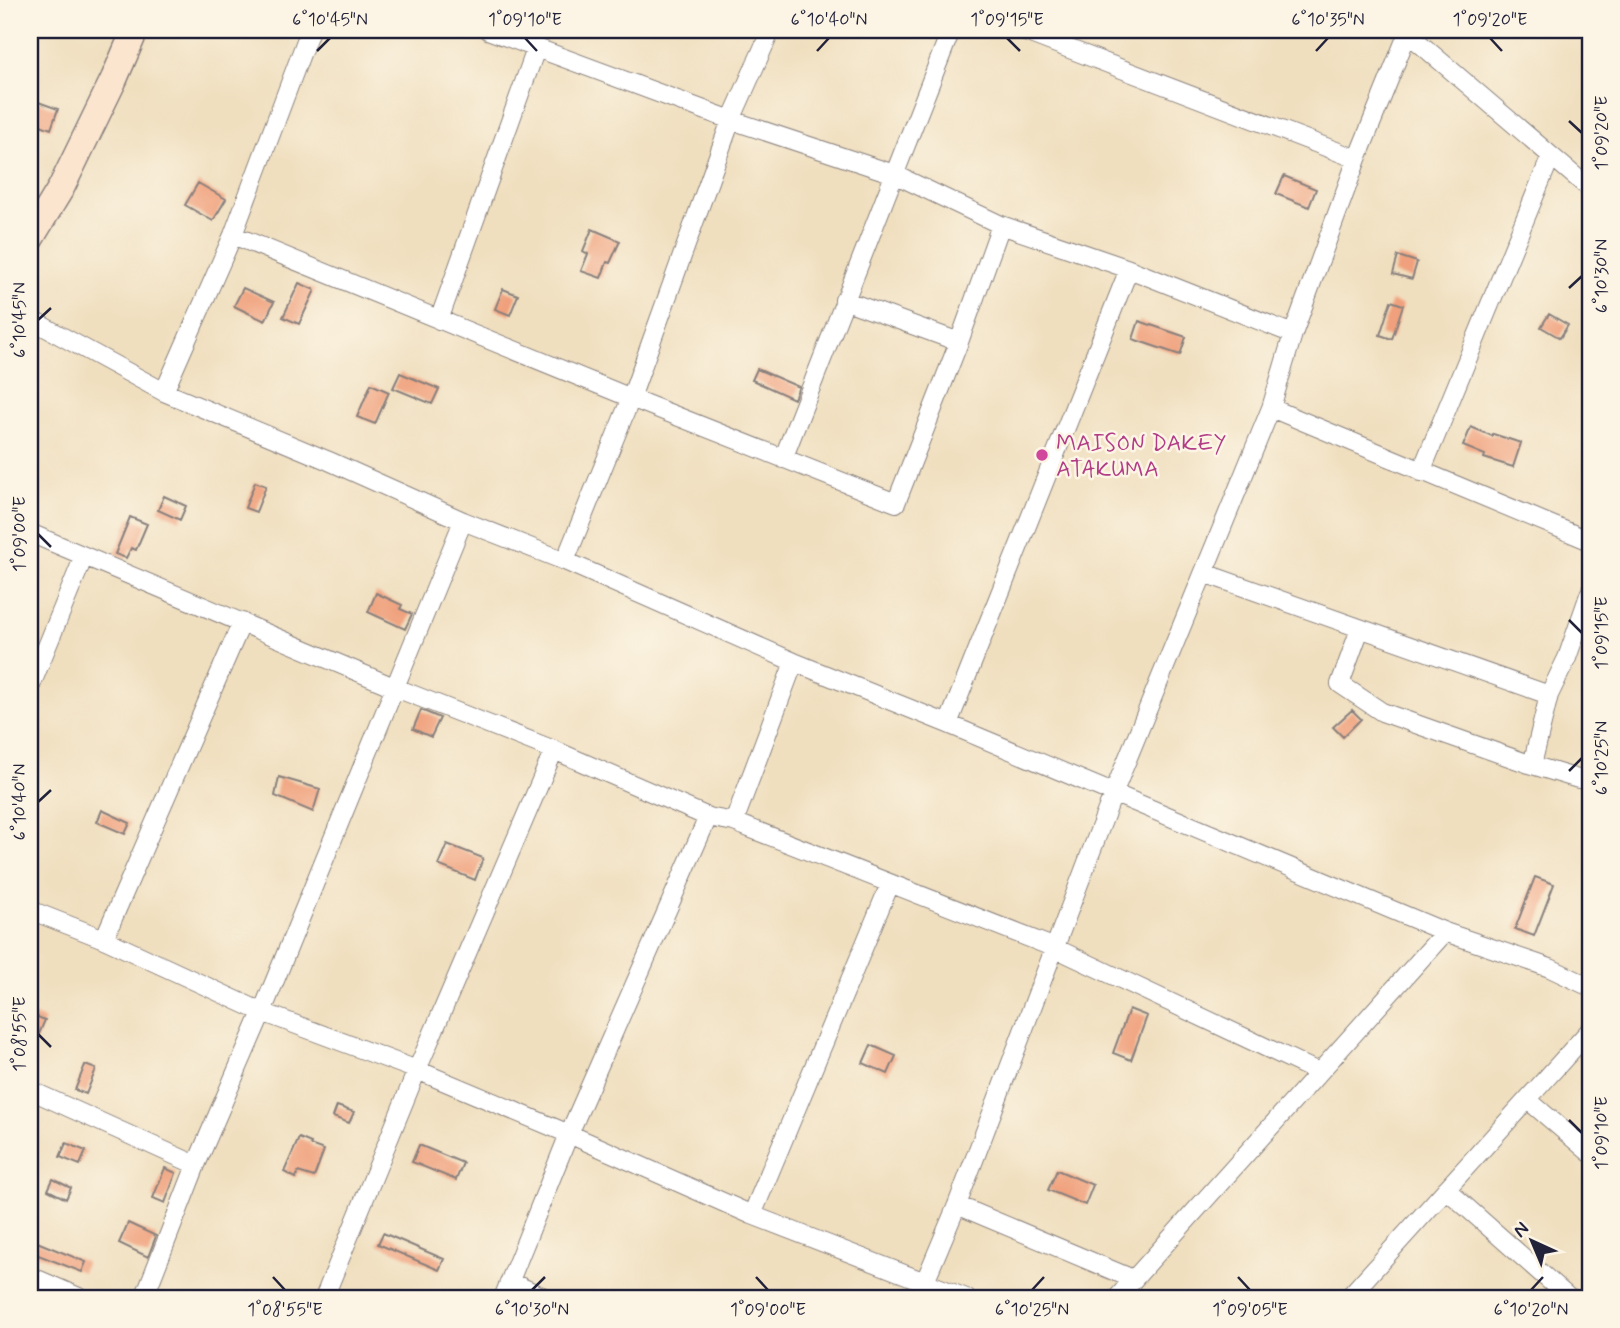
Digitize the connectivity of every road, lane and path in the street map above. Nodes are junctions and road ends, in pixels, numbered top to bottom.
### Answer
1 (135, 30) edge
2 (310, 30) edge
3 (488, 30) edge
4 (771, 30) edge
5 (951, 30) edge
6 (1020, 30) edge
7 (1407, 31) edge
8 (536, 49) junction
9 (731, 120) junction
10 (1551, 156) junction
11 (1357, 159) junction
12 (894, 174) junction
13 (1590, 189) edge
14 (1001, 225) junction
15 (233, 235) junction
16 (30, 239) edge
17 (1129, 269) junction
18 (844, 300) junction
19 (30, 319) edge
20 (439, 320) junction
21 (1293, 334) junction
22 (960, 342) junction
23 (164, 392) junction
24 (631, 398) junction
25 (1271, 408) junction
26 (783, 459) junction
27 (1421, 472) junction
28 (463, 521) junction
29 (30, 533) edge
30 (1590, 541) edge
31 (85, 556) junction
32 (565, 561) junction
33 (1204, 573) junction
34 (1590, 592) edge
35 (242, 622) junction
36 (1360, 629) junction
37 (794, 662) junction
38 (30, 688) edge
39 (396, 688) junction
40 (1549, 695) junction
41 (948, 724) junction
42 (554, 750) junction
43 (1532, 765) junction
44 (1590, 779) edge
45 (1113, 794) junction
46 (708, 817) junction
47 (734, 822) junction
48 (890, 884) junction
49 (30, 910) edge
50 (1445, 932) junction
51 (104, 939) junction
52 (1055, 948) junction
53 (1590, 987) edge
54 (262, 1012) junction
55 (1590, 1030) edge
56 (417, 1070) junction
57 (1318, 1072) junction
58 (30, 1090) edge
59 (1528, 1100) junction
60 (569, 1134) junction
61 (1590, 1153) edge
62 (196, 1165) junction
63 (1446, 1189) junction
64 (957, 1205) junction
65 (752, 1215) junction
66 (30, 1276) edge
67 (1133, 1279) junction
68 (926, 1281) junction
69 (506, 1290) edge
70 (81, 1298) edge
71 (144, 1298) edge
72 (324, 1298) edge
73 (546, 1298) edge
74 (918, 1298) edge
75 (966, 1298) edge
76 (1117, 1298) edge
77 (1348, 1298) edge
78 (1569, 1298) edge

1 - 16 street
2 - 15 street
3 - 8 street
4 - 9 street
5 - 12 street
6 - 11 street
7 - 10 street
7 - 11 street
8 - 9 street
8 - 20 street
9 - 12 street
9 - 24 street
10 - 13 street
10 - 27 street
11 - 21 street
12 - 14 street
12 - 18 street
14 - 17 street
14 - 22 street
15 - 20 street
15 - 23 street
17 - 21 street
17 - 41 street
18 - 22 street
18 - 26 street
19 - 23 street
20 - 24 street
21 - 25 street
22 - 26 street
23 - 28 street
24 - 26 street
24 - 32 street
25 - 27 street
25 - 33 street
27 - 30 street
28 - 32 street
28 - 39 street
29 - 31 street
31 - 35 street
31 - 38 street
32 - 37 street
33 - 36 street
33 - 45 street
34 - 40 street
35 - 39 street
35 - 51 street
36 - 40 street
36 - 43 street
37 - 41 street
37 - 47 street
39 - 42 street
39 - 54 street
40 - 43 street
41 - 45 street
42 - 46 street
42 - 56 street
43 - 44 street
45 - 50 street
45 - 52 street
46 - 47 street
46 - 60 street
47 - 48 street
48 - 52 street
48 - 65 street
49 - 51 street
50 - 53 street
50 - 57 street
51 - 54 street
52 - 57 street
52 - 64 street
54 - 56 street
54 - 62 street
55 - 59 street
56 - 60 street
56 - 72 street
57 - 67 street
58 - 62 street
59 - 61 street
59 - 63 street
60 - 65 street
60 - 69 street
62 - 71 street
63 - 77 street
63 - 78 street
64 - 67 street
64 - 68 street
65 - 68 street
66 - 70 street
67 - 76 street
68 - 74 street
68 - 75 street
69 - 73 street

